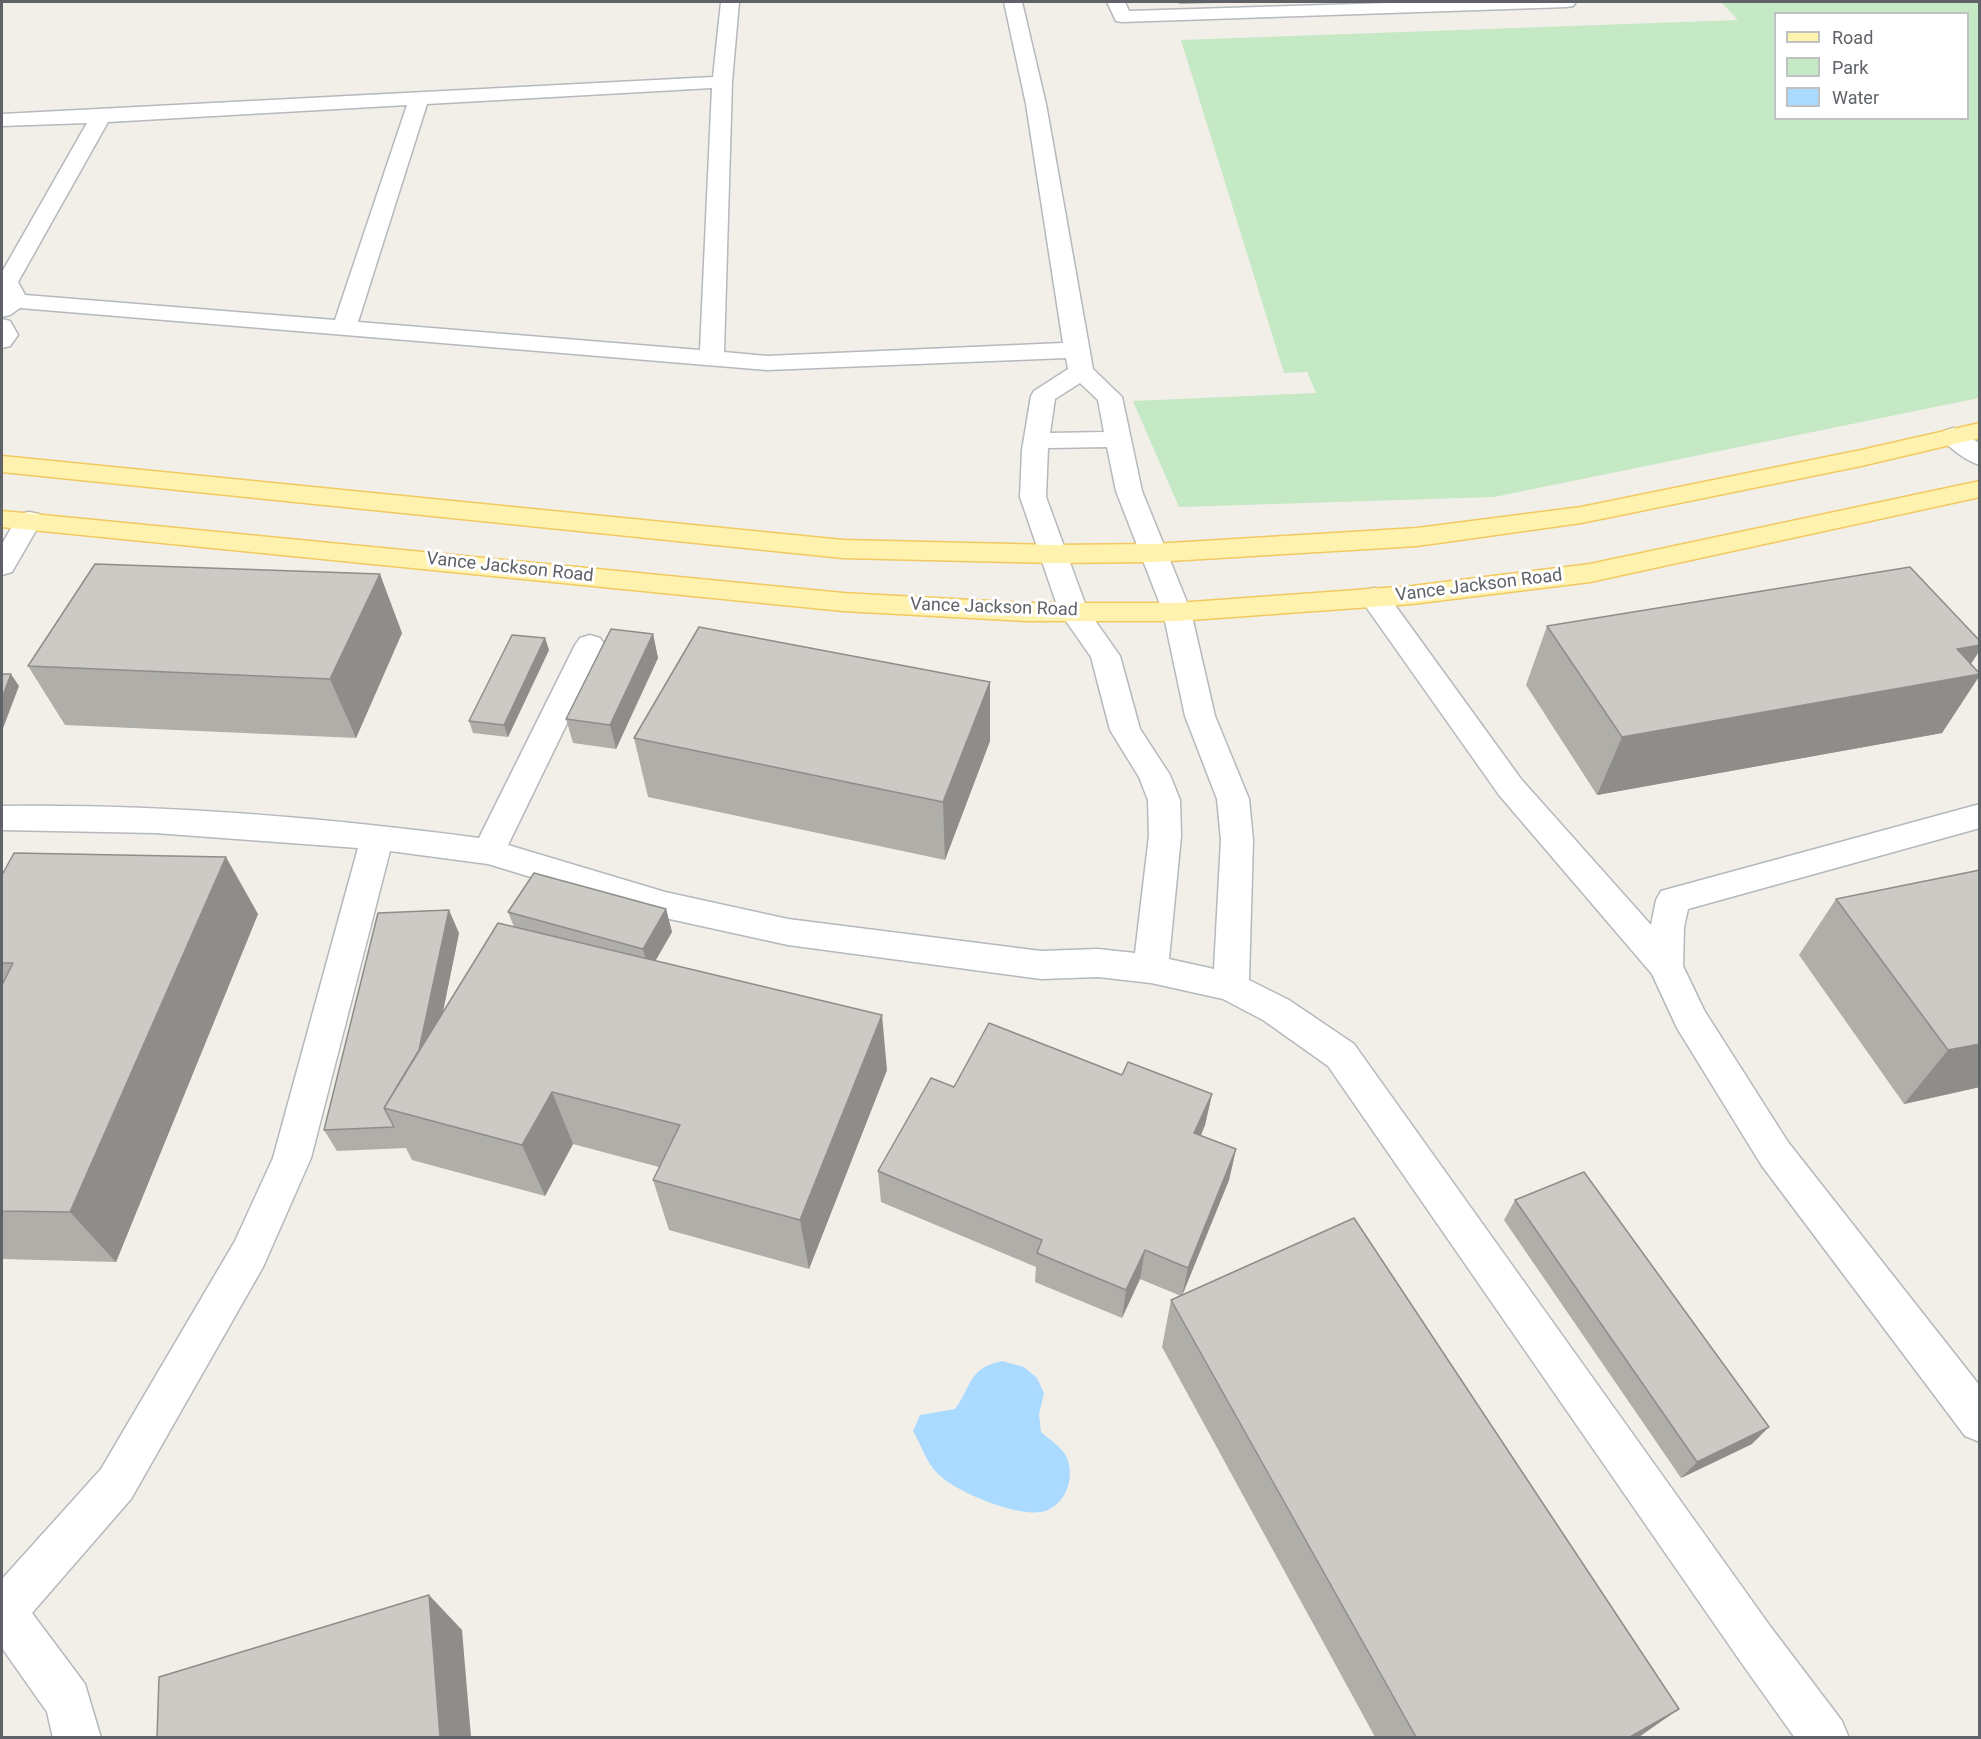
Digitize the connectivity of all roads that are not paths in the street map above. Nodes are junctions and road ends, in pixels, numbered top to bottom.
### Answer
1 (730, 2) edge
2 (1013, 2) edge
3 (1116, 2) edge
4 (1567, 2) edge
5 (722, 82) junction
6 (419, 98) junction
7 (102, 116) junction
8 (2, 120) edge
9 (9, 305) edge
10 (2, 326) edge
11 (344, 328) junction
12 (2, 341) edge
13 (712, 358) junction
14 (1079, 361) junction
15 (1980, 430) edge
16 (1953, 436) junction
17 (1118, 439) junction
18 (1037, 441) junction
19 (1980, 458) edge
20 (2, 464) edge
21 (1980, 489) edge
22 (2, 519) edge
23 (29, 520) junction
24 (1054, 554) junction
25 (1153, 554) junction
26 (2, 566) edge
27 (1374, 597) junction
28 (1073, 611) junction
29 (1177, 612) junction
30 (590, 645) dead end
31 (1980, 816) edge
32 (2, 818) edge
33 (377, 837) junction
34 (488, 852) junction
35 (1666, 966) junction
36 (1151, 969) junction
37 (1231, 987) junction
38 (1973, 1400) edge
39 (3, 1610) edge
40 (77, 1737) edge
41 (1825, 1737) edge

1 - 5 street
2 - 14 street
3 - 4 street
5 - 6 street
5 - 13 street
6 - 7 street
6 - 11 street
7 - 8 street
7 - 9 street
9 - 11 street
10 - 12 street
11 - 13 street
13 - 14 street
14 - 17 street
14 - 18 street
15 - 16 main road
16 - 19 street
16 - 25 main road
17 - 18 street
17 - 25 street
18 - 24 street
20 - 24 main road
21 - 27 main road, Vance Jackson Road
22 - 23 main road, Vance Jackson Road
23 - 26 street
23 - 28 main road, Vance Jackson Road
24 - 25 main road
24 - 28 street
25 - 29 street
27 - 29 main road, Vance Jackson Road
27 - 35 street
28 - 29 main road, Vance Jackson Road
28 - 36 street
29 - 37 street
30 - 34 street
31 - 35 street
32 - 33 street
33 - 34 street
33 - 39 street
34 - 36 street
35 - 38 street
36 - 37 street
37 - 41 street
39 - 40 street

